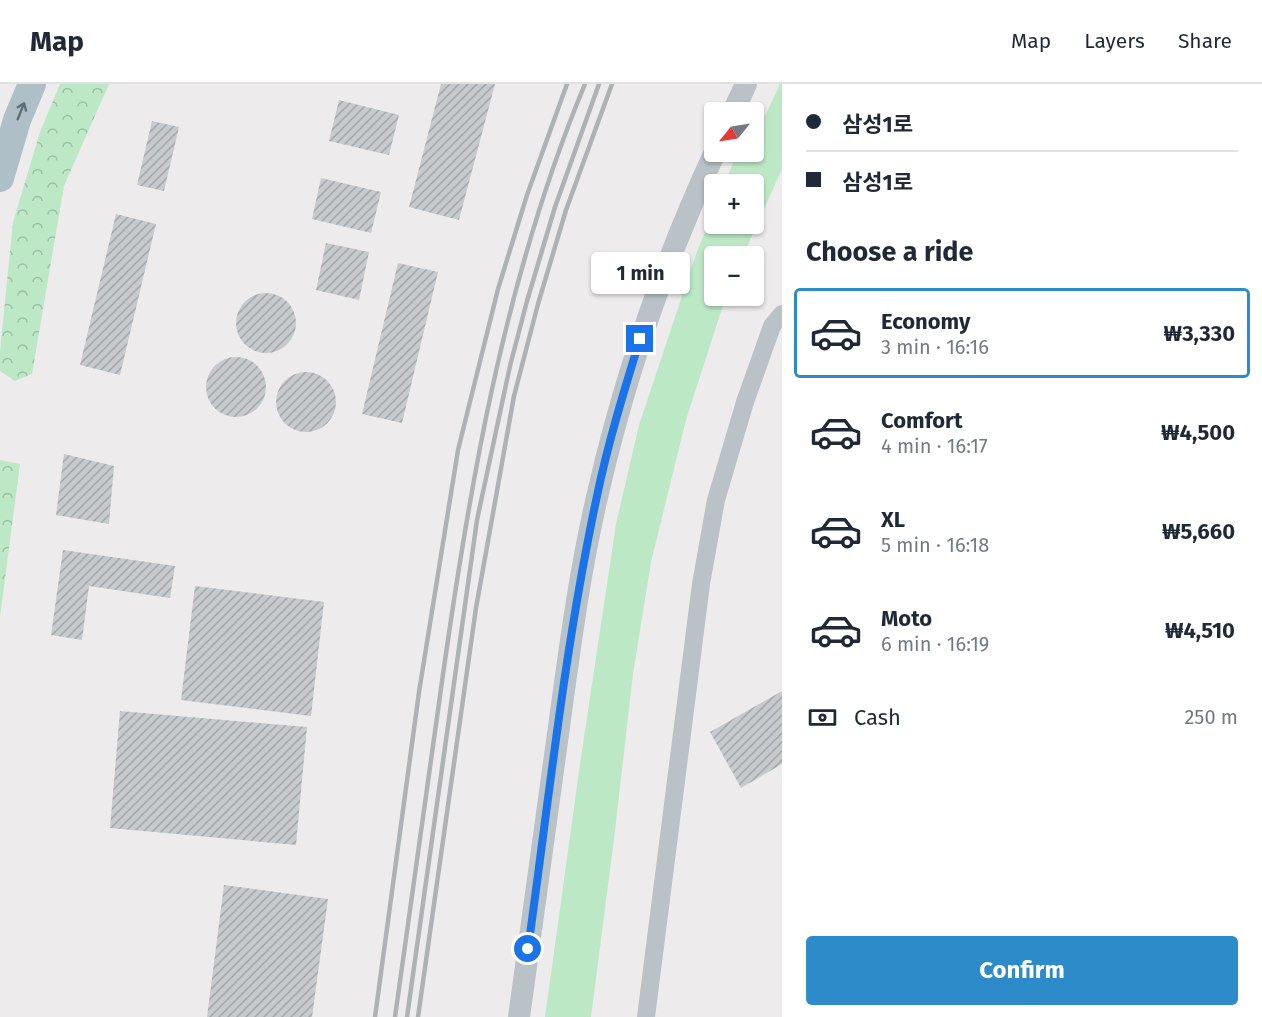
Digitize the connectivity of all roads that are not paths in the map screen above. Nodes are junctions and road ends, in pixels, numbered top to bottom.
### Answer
1 (32, 84) edge
2 (746, 84) edge
3 (738, 102) edge
4 (710, 162) edge
5 (0, 178) edge
6 (782, 314) edge
7 (519, 1017) edge
8 (646, 1017) edge

5 -> 1 main road
2 - 3 street
4 - 7 street
6 - 8 street

